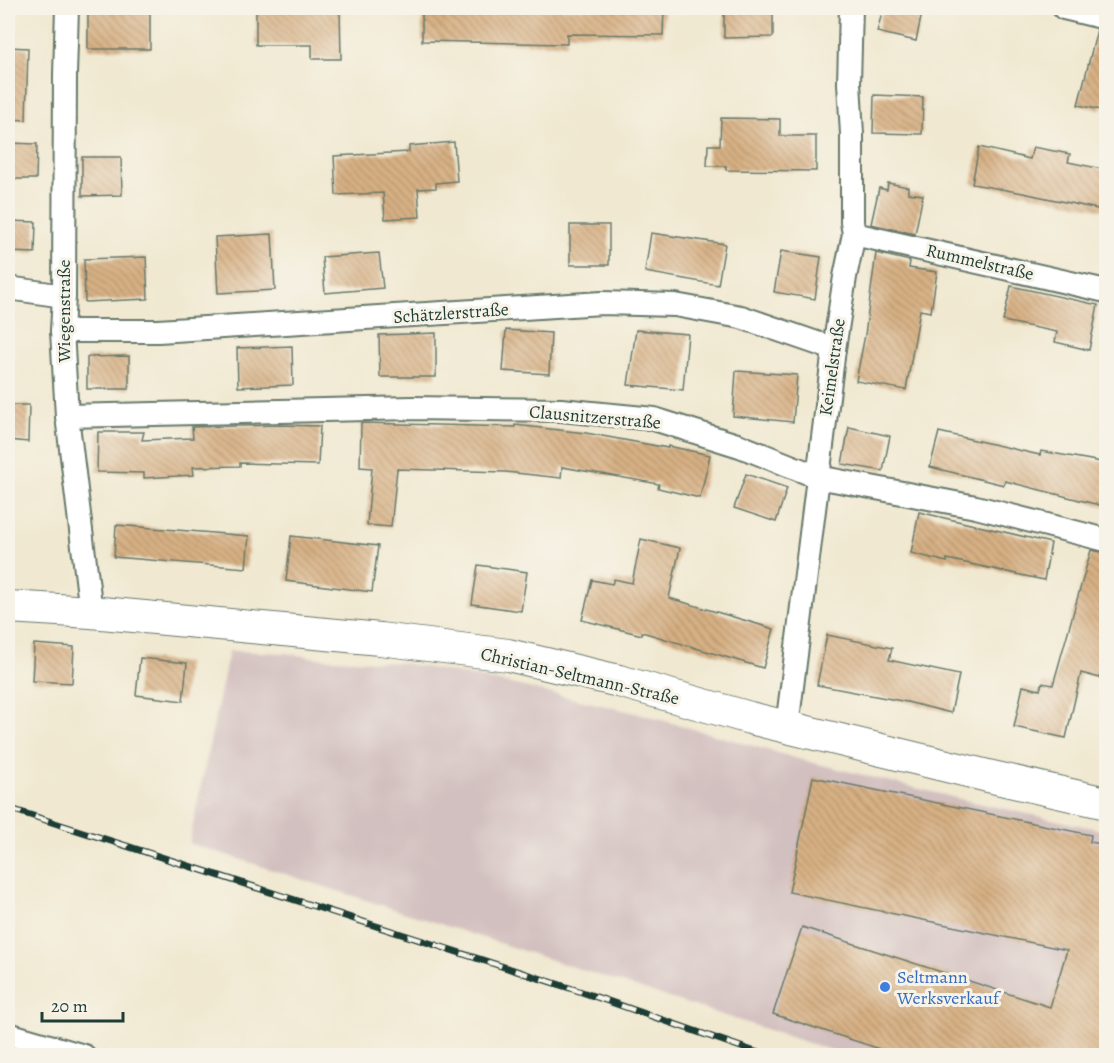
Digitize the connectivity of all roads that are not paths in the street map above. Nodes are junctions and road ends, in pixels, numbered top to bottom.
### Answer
1 (67, 8) edge
2 (851, 8) edge
3 (1064, 8) edge
4 (1107, 18) edge
5 (854, 234) junction
6 (8, 288) edge
7 (1107, 291) edge
8 (64, 296) junction
9 (62, 331) junction
10 (834, 349) junction
11 (67, 416) junction
12 (818, 477) junction
13 (1107, 540) edge
14 (8, 607) edge
15 (91, 612) junction
16 (787, 727) junction
17 (1107, 802) edge
18 (8, 1034) edge
19 (84, 1056) edge

1 - 8 street, Wiegenstraße
2 - 5 street, Keimelstraße
3 - 4 street
5 - 7 street, Rummelstraße
5 - 10 street, Keimelstraße
6 - 8 street
8 - 9 street, Wiegenstraße
9 - 10 street, Schätzlerstraße
9 - 11 street, Wiegenstraße
10 - 12 street, Keimelstraße
11 - 12 street, Clausnitzerstraße
11 - 15 street, Wiegenstraße
12 - 13 street, Clausnitzerstraße
12 - 16 street, Keimelstraße
14 - 15 main road, Christian-Seltmann-Straße
15 - 16 main road, Christian-Seltmann-Straße
16 - 17 main road, Christian-Seltmann-Straße
18 - 19 street

